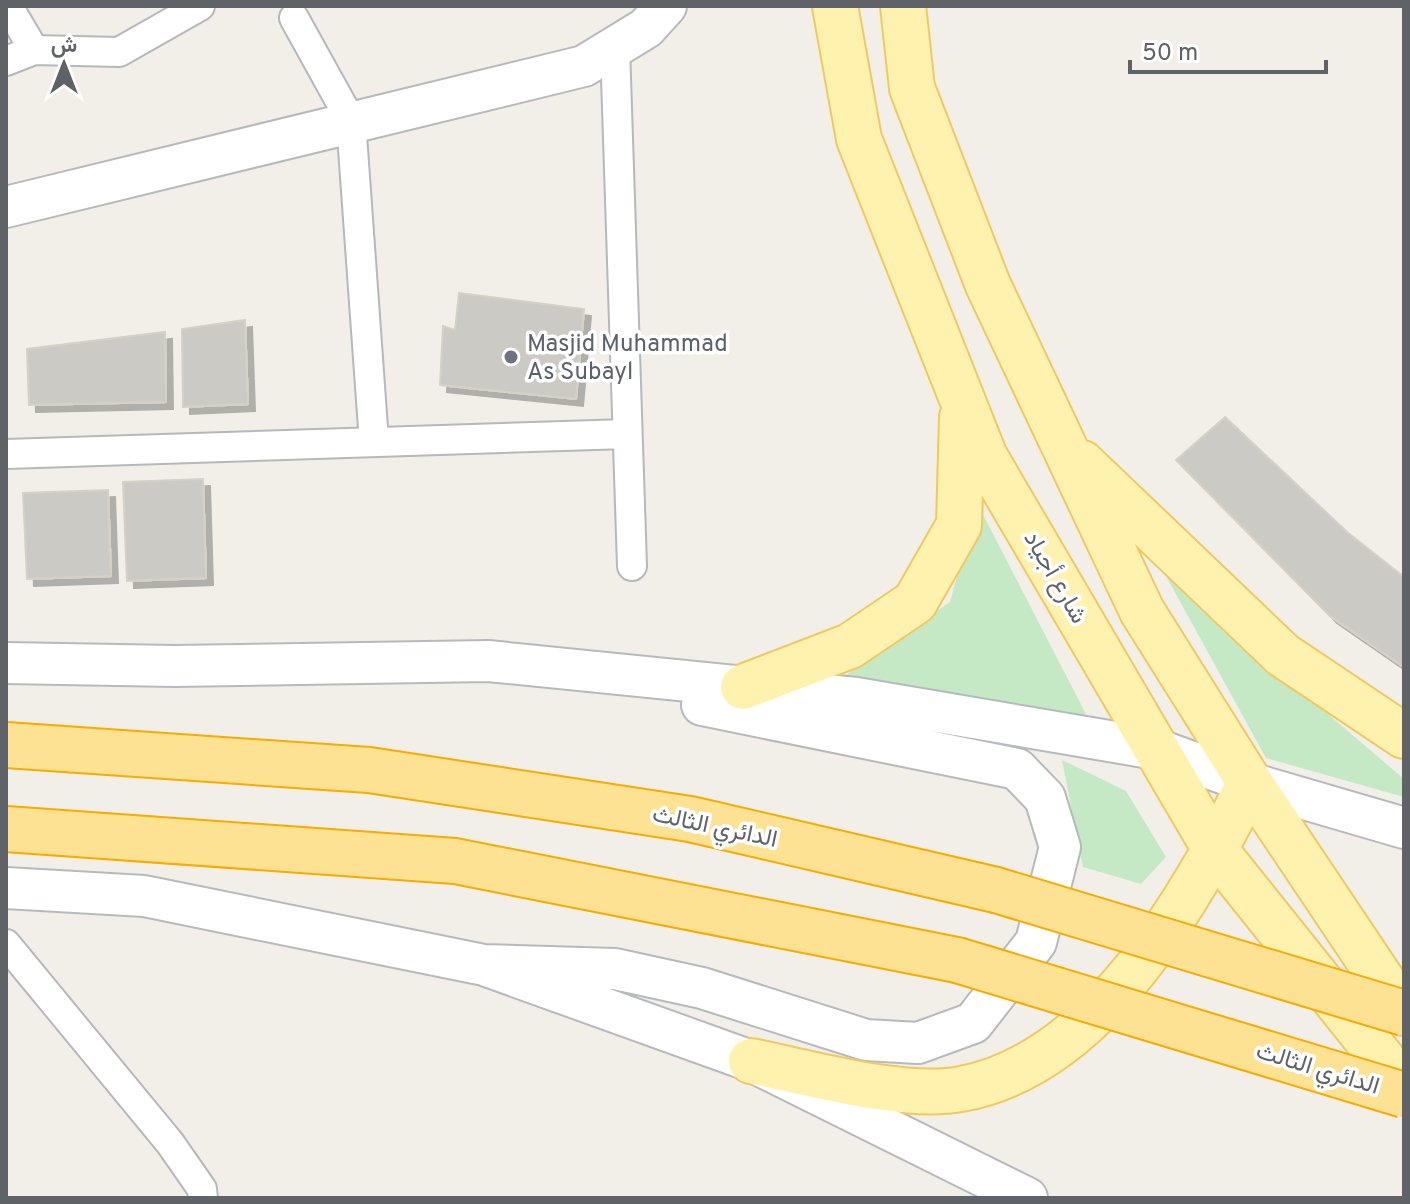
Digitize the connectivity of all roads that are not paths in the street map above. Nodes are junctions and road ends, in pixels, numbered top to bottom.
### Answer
1 (8, 6) edge
2 (200, 6) edge
3 (666, 6) edge
4 (835, 6) edge
5 (903, 6) edge
6 (294, 18) dead end
7 (615, 47) junction
8 (34, 50) junction
9 (6, 61) edge
10 (351, 121) junction
11 (6, 207) edge
12 (962, 398) junction
13 (627, 434) junction
14 (374, 442) junction
15 (1063, 444) junction
16 (6, 454) edge
17 (632, 566) dead end
18 (488, 661) junction
19 (6, 663) edge
20 (743, 687) junction
21 (1404, 736) edge
22 (6, 745) edge
23 (1156, 749) junction
24 (1250, 783) junction
25 (1404, 828) edge
26 (6, 829) edge
27 (1216, 851) junction
28 (6, 888) edge
29 (6, 944) edge
30 (484, 965) junction
31 (1404, 1013) edge
32 (751, 1061) junction
33 (1404, 1088) edge
34 (203, 1198) edge
35 (1027, 1198) edge

1 - 8 street
2 - 8 street
3 - 7 main road
4 - 12 main road, شارع أجياد
5 - 15 main road
6 - 10 street
7 - 10 main road
7 - 13 street
8 - 9 street
10 - 11 main road
10 - 14 street
12 - 20 main road
12 - 23 main road, شارع أجياد
13 - 14 street
13 - 17 street
14 - 16 street
15 - 21 main road
15 - 24 main road
18 - 19 main road
18 - 20 main road
18 - 30 main road
20 - 23 main road
22 - 31 highway, الدائري الثالث, bridge
23 - 24 main road
23 - 27 main road, شارع أجياد
24 - 25 main road
24 - 27 main road
24 - 31 main road
26 - 33 highway, الدائري الثالث, bridge
27 - 32 main road
27 - 33 main road, شارع أجياد
28 - 30 main road
29 - 34 street
30 - 32 main road
32 - 35 main road

